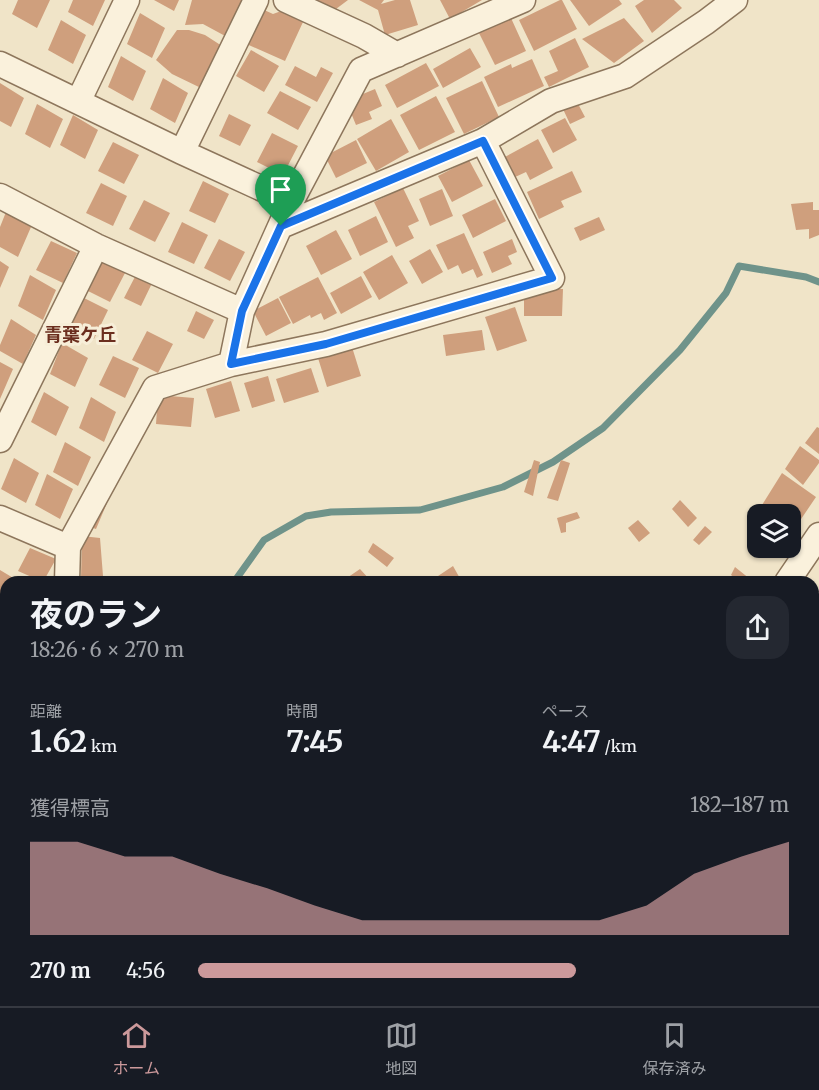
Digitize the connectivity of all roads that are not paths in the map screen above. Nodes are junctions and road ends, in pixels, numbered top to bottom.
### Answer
1 (126, 0) edge
2 (256, 0) edge
3 (286, 0) edge
4 (523, 0) edge
5 (735, 0) edge
6 (397, 55) junction
7 (0, 64) edge
8 (79, 100) junction
9 (483, 141) junction
10 (182, 152) junction
11 (0, 196) edge
12 (291, 202) junction
13 (281, 226) junction
14 (96, 246) junction
15 (242, 311) junction
16 (231, 364) junction
17 (0, 440) edge
18 (0, 518) edge
19 (819, 536) edge
20 (68, 547) junction
21 (66, 576) edge
22 (791, 576) edge

1 - 8 street
2 - 10 street
3 - 6 street
4 - 6 street
5 - 9 street
6 - 12 street
7 - 8 street
8 - 10 street
9 - 13 street
9 - 16 street
10 - 12 street
11 - 14 street
12 - 13 street
13 - 15 street
14 - 15 street
14 - 17 street
15 - 16 street
16 - 20 street
18 - 20 street
19 - 22 street
20 - 21 street

